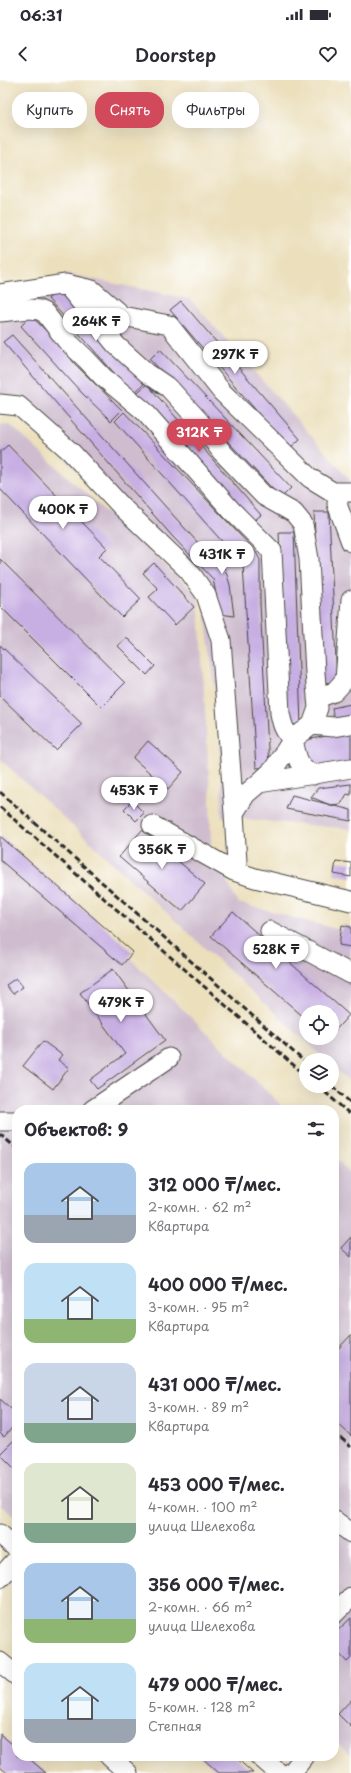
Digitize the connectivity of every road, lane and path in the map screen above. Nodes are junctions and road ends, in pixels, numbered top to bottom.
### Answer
1 (66, 284) junction
2 (0, 294) edge
3 (0, 312) edge
4 (0, 404) edge
5 (346, 492) edge
6 (351, 542) edge
7 (351, 600) edge
8 (345, 685) edge
9 (317, 698) junction
10 (351, 724) edge
11 (312, 725) junction
12 (293, 739) junction
13 (351, 768) edge
14 (313, 775) junction
15 (260, 783) junction
16 (234, 813) junction
17 (152, 825) dead end
18 (234, 871) junction
19 (351, 901) edge
20 (270, 931) dead end
21 (351, 974) edge
22 (169, 1058) dead end
23 (99, 1105) edge
24 (0, 1121) edge
25 (12, 1121) edge
26 (339, 1524) edge
27 (351, 1533) edge
28 (0, 1534) edge
29 (12, 1545) edge
30 (12, 1565) edge
31 (0, 1578) edge
32 (351, 1597) edge
33 (339, 1609) edge
34 (0, 1662) edge
35 (12, 1672) edge
36 (115, 1761) edge
37 (265, 1761) edge
38 (301, 1761) edge
39 (128, 1773) edge
40 (279, 1773) edge
41 (291, 1773) edge

1 - 2 street
1 - 5 street
1 - 9 street
3 - 12 street
4 - 16 street
5 - 6 street
7 - 8 street
8 - 9 street
9 - 11 street
10 - 11 street
11 - 12 street
12 - 14 street
12 - 15 street
13 - 14 street
14 - 15 street
15 - 16 street
16 - 18 street
17 - 18 street
18 - 19 street
20 - 21 street
22 - 23 street
24 - 25 street
26 - 27 street
28 - 29 street
30 - 31 street
32 - 33 street
34 - 35 street
36 - 39 street
37 - 40 street
38 - 41 street

